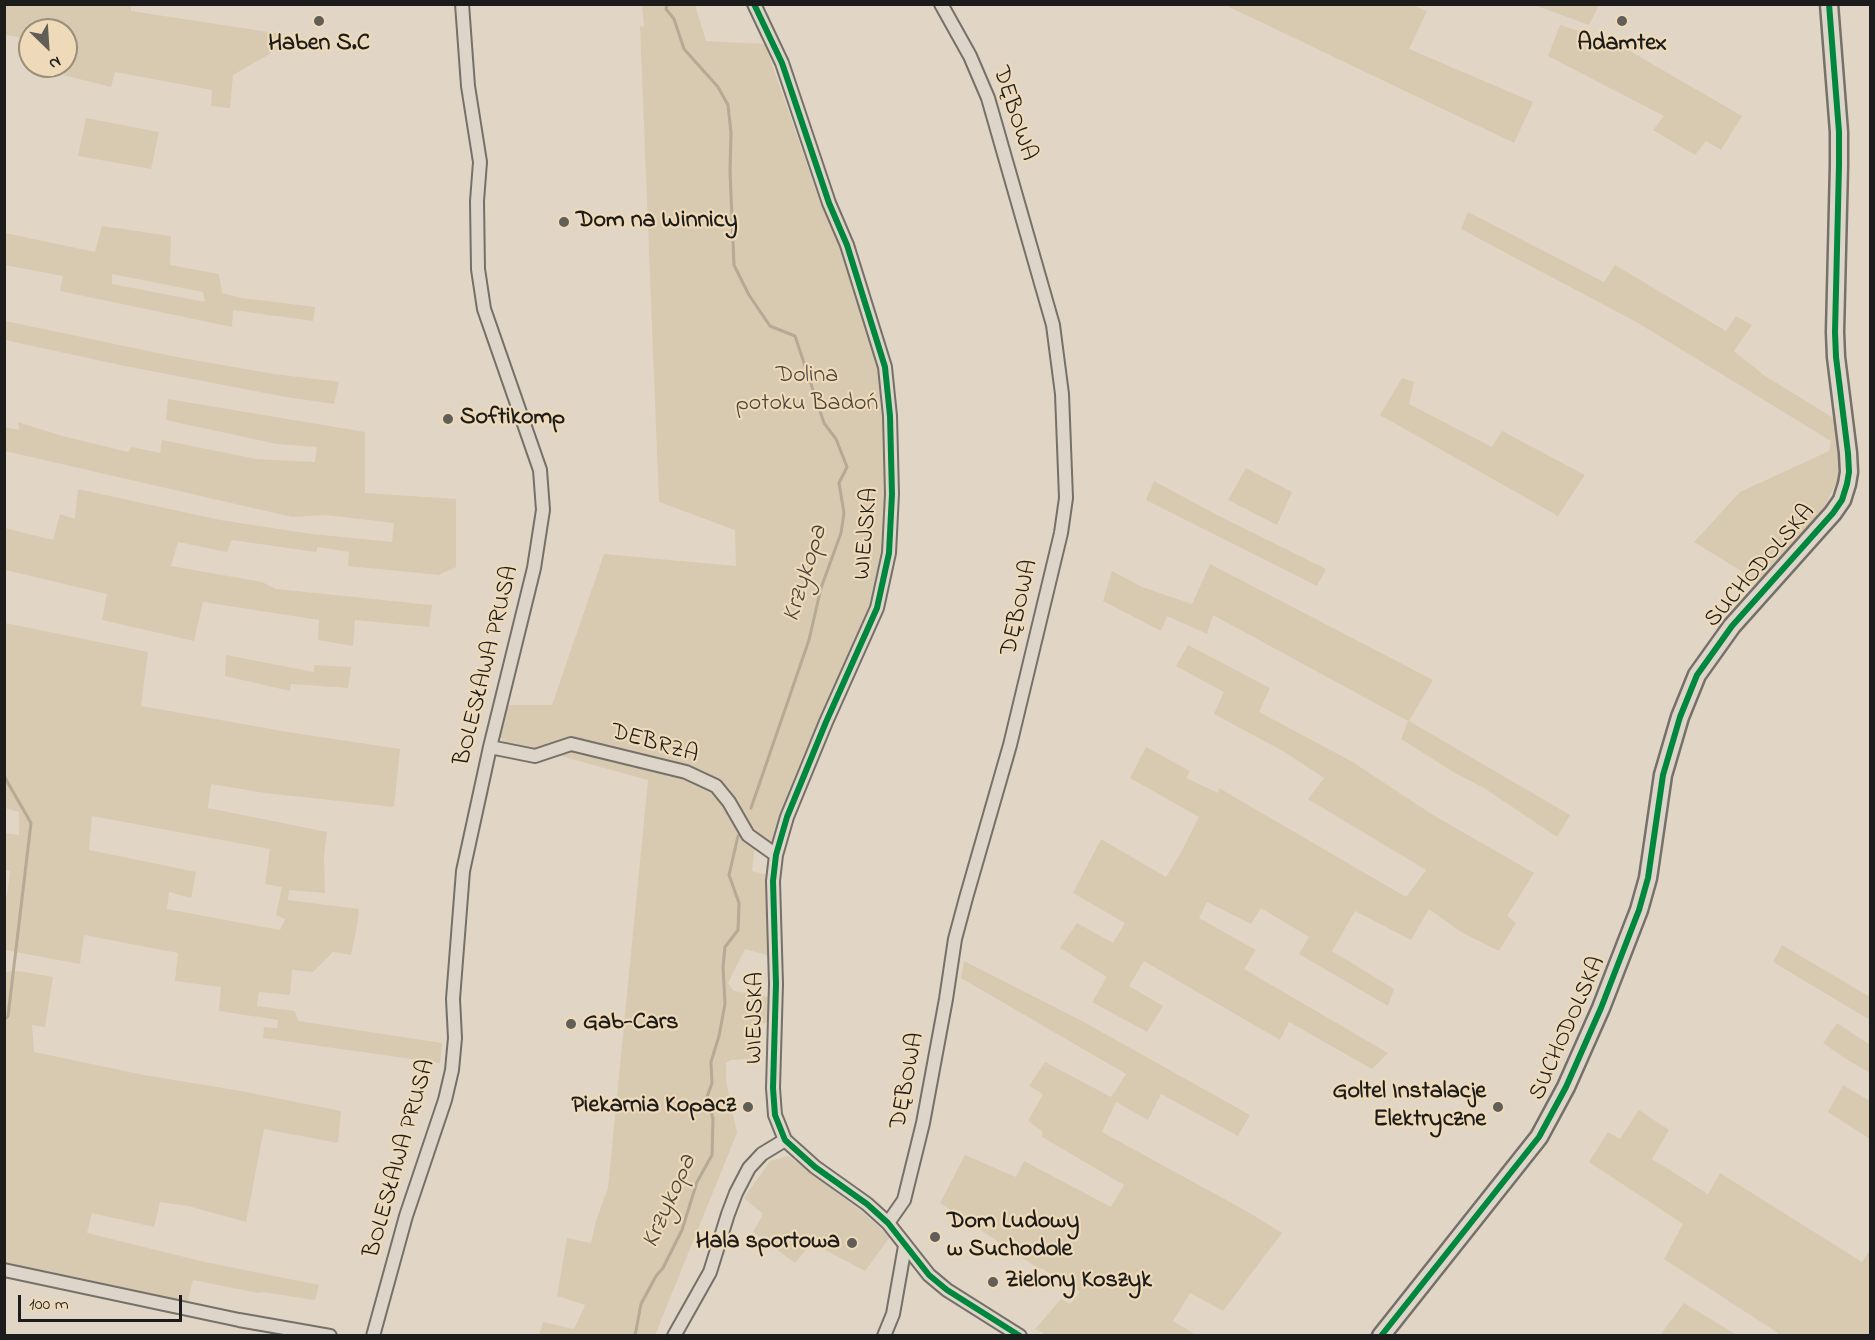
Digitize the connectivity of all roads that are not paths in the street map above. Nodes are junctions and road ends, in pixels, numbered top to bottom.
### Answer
1 (462, 4) edge
2 (754, 4) edge
3 (941, 4) edge
4 (1829, 4) edge
5 (490, 747) junction
6 (776, 855) junction
7 (785, 1140) junction
8 (888, 1223) junction
9 (905, 1246) junction
10 (4, 1270) edge
11 (330, 1335) edge
12 (373, 1335) edge
13 (674, 1335) edge
14 (884, 1335) edge
15 (1020, 1335) edge
16 (1381, 1335) edge

1 - 5 street, BOLESŁAWA PRUSA
2 - 6 street, WIEJSKA
3 - 8 street, DĘBOWA
4 - 16 street, SUCHODOLSKA
5 - 6 street, DEBRZA
5 - 12 street, BOLESŁAWA PRUSA
6 - 7 street, WIEJSKA
7 - 8 street
7 - 13 street
8 - 9 street
9 - 14 street
9 - 15 street
10 - 11 street

